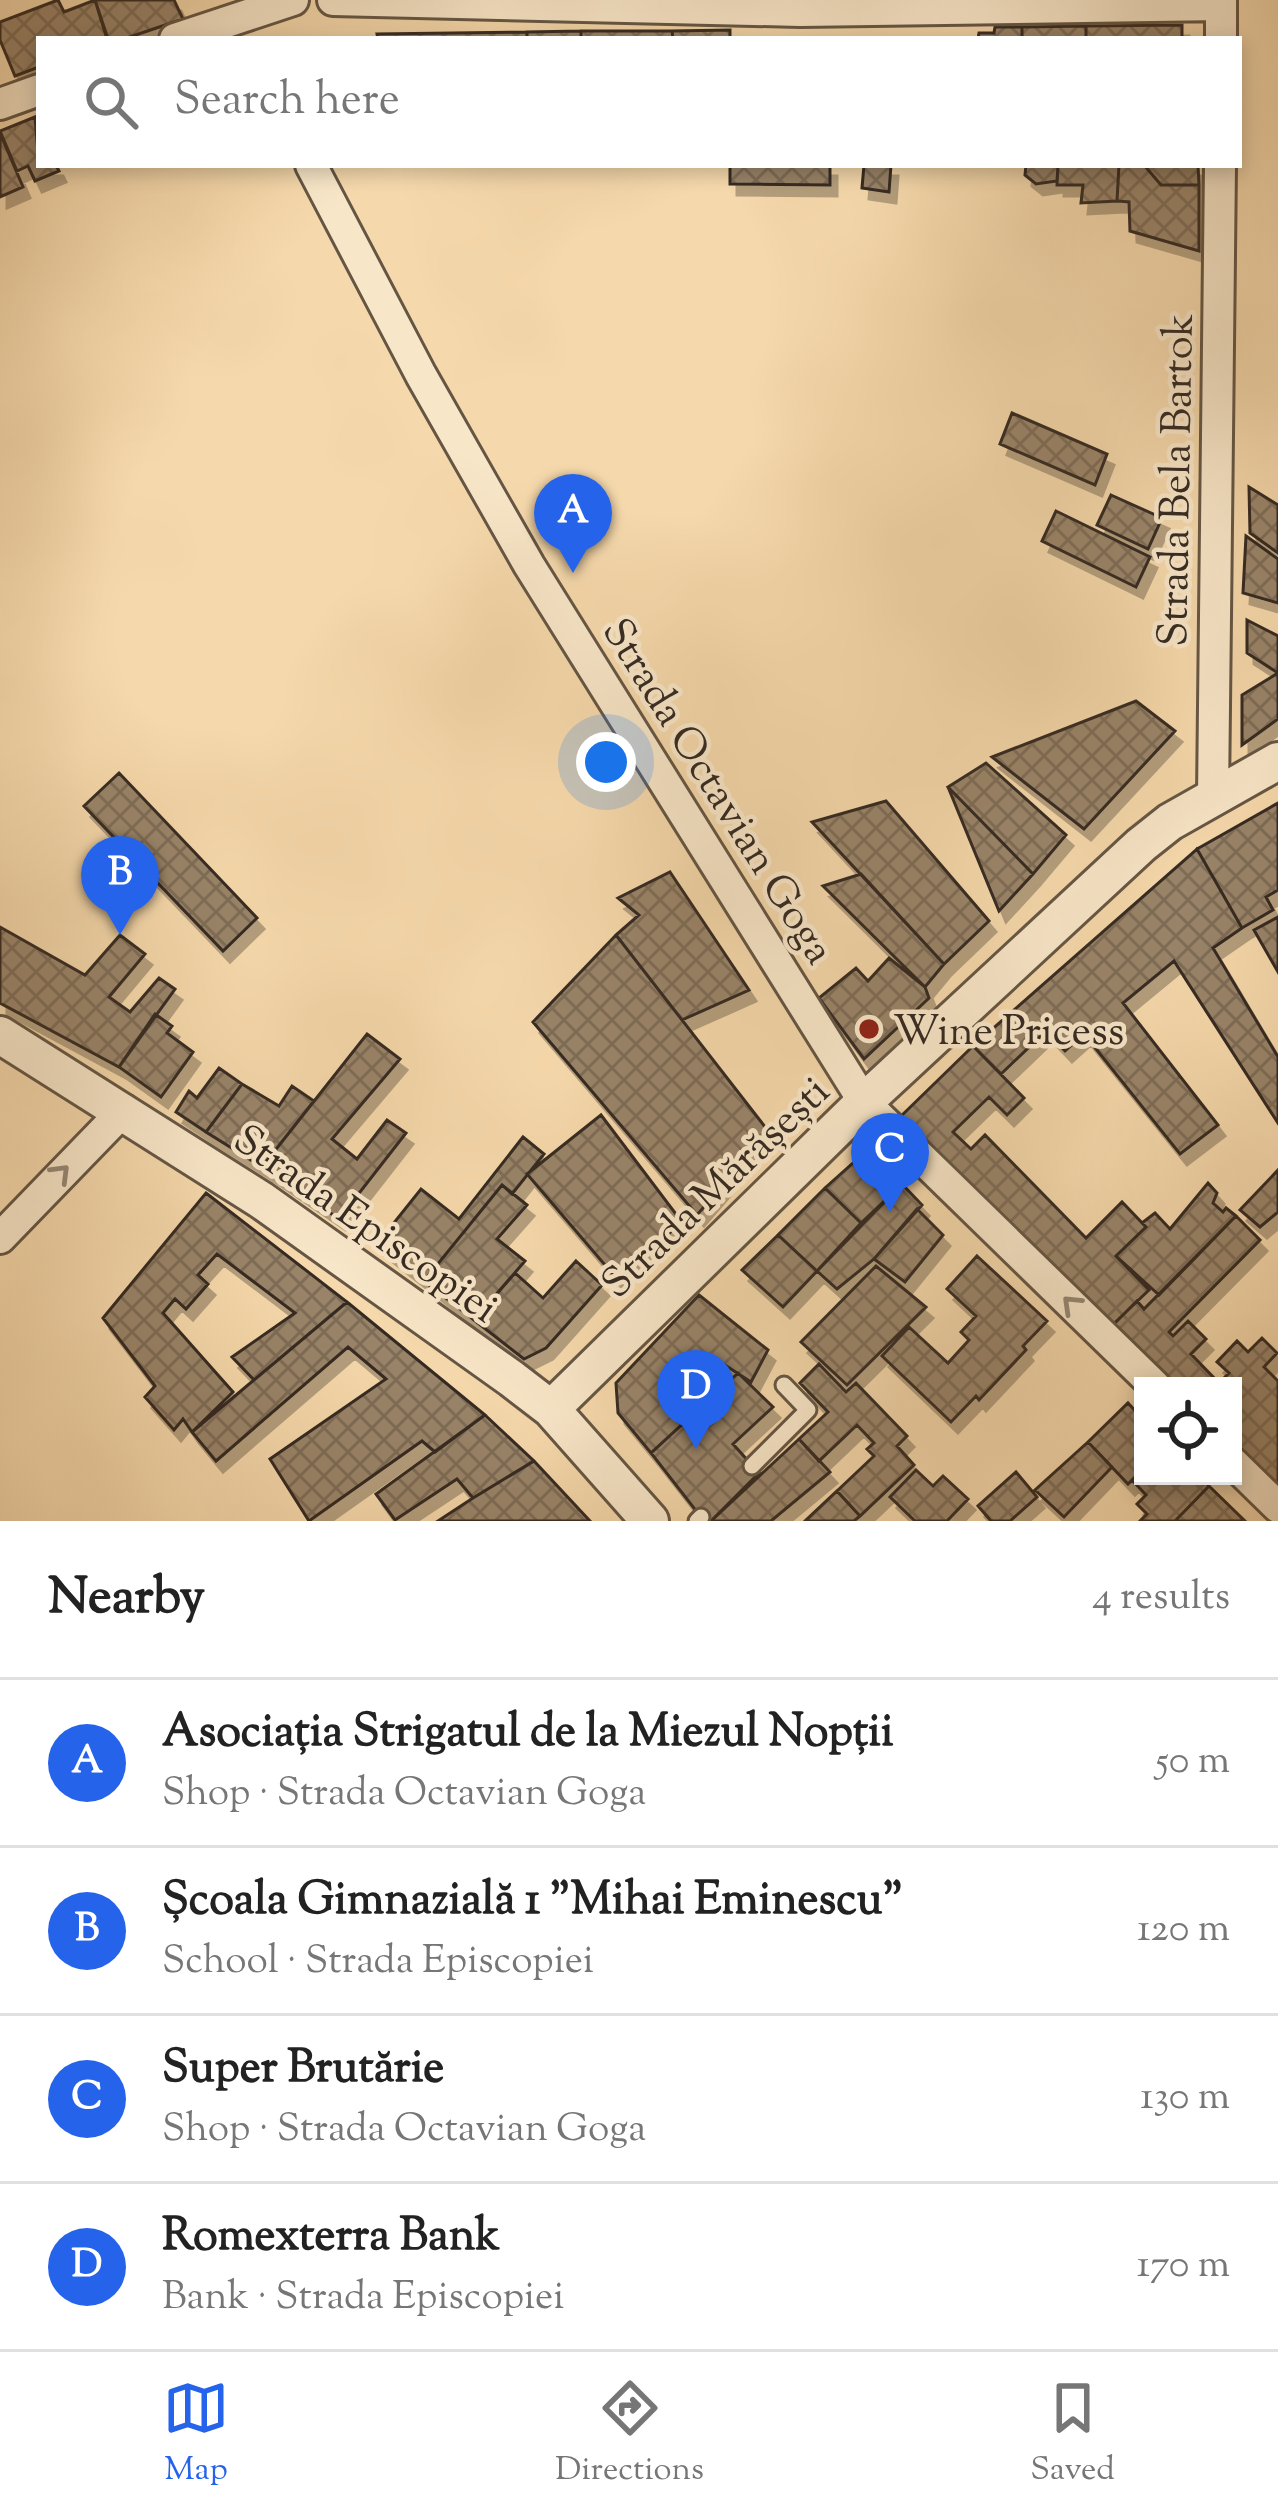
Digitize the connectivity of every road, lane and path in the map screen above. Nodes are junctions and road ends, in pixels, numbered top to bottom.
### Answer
1 (293, 0) edge
2 (334, 0) edge
3 (1221, 2) edge
4 (668, 5) edge
5 (234, 19) edge
6 (184, 36) edge
7 (1221, 36) edge
8 (36, 91) edge
9 (0, 104) edge
10 (313, 168) edge
11 (1220, 168) edge
12 (1278, 761) edge
13 (1213, 796) junction
14 (0, 1035) edge
15 (864, 1102) junction
16 (124, 1110) junction
17 (0, 1238) edge
18 (1145, 1377) edge
19 (784, 1384) dead end
20 (551, 1409) junction
21 (752, 1466) dead end
22 (1242, 1472) edge
23 (1278, 1507) edge
24 (650, 1521) edge

1 - 5 street
2 - 4 street
3 - 4 street
3 - 7 street
5 - 6 street
8 - 9 street
10 - 15 street, Strada Octavian Goga
11 - 13 street, Strada Bela Bartok
12 - 13 street, Strada Mărășești
13 - 15 street, Strada Mărășești
14 - 16 street, Strada Episcopiei
18 -> 15 street, Strada Octavian Goga
15 - 20 street, Strada Mărășești
17 -> 16 street
16 - 20 street, Strada Episcopiei
19 - 21 lane
20 - 24 street, Strada Episcopiei
22 - 23 street

